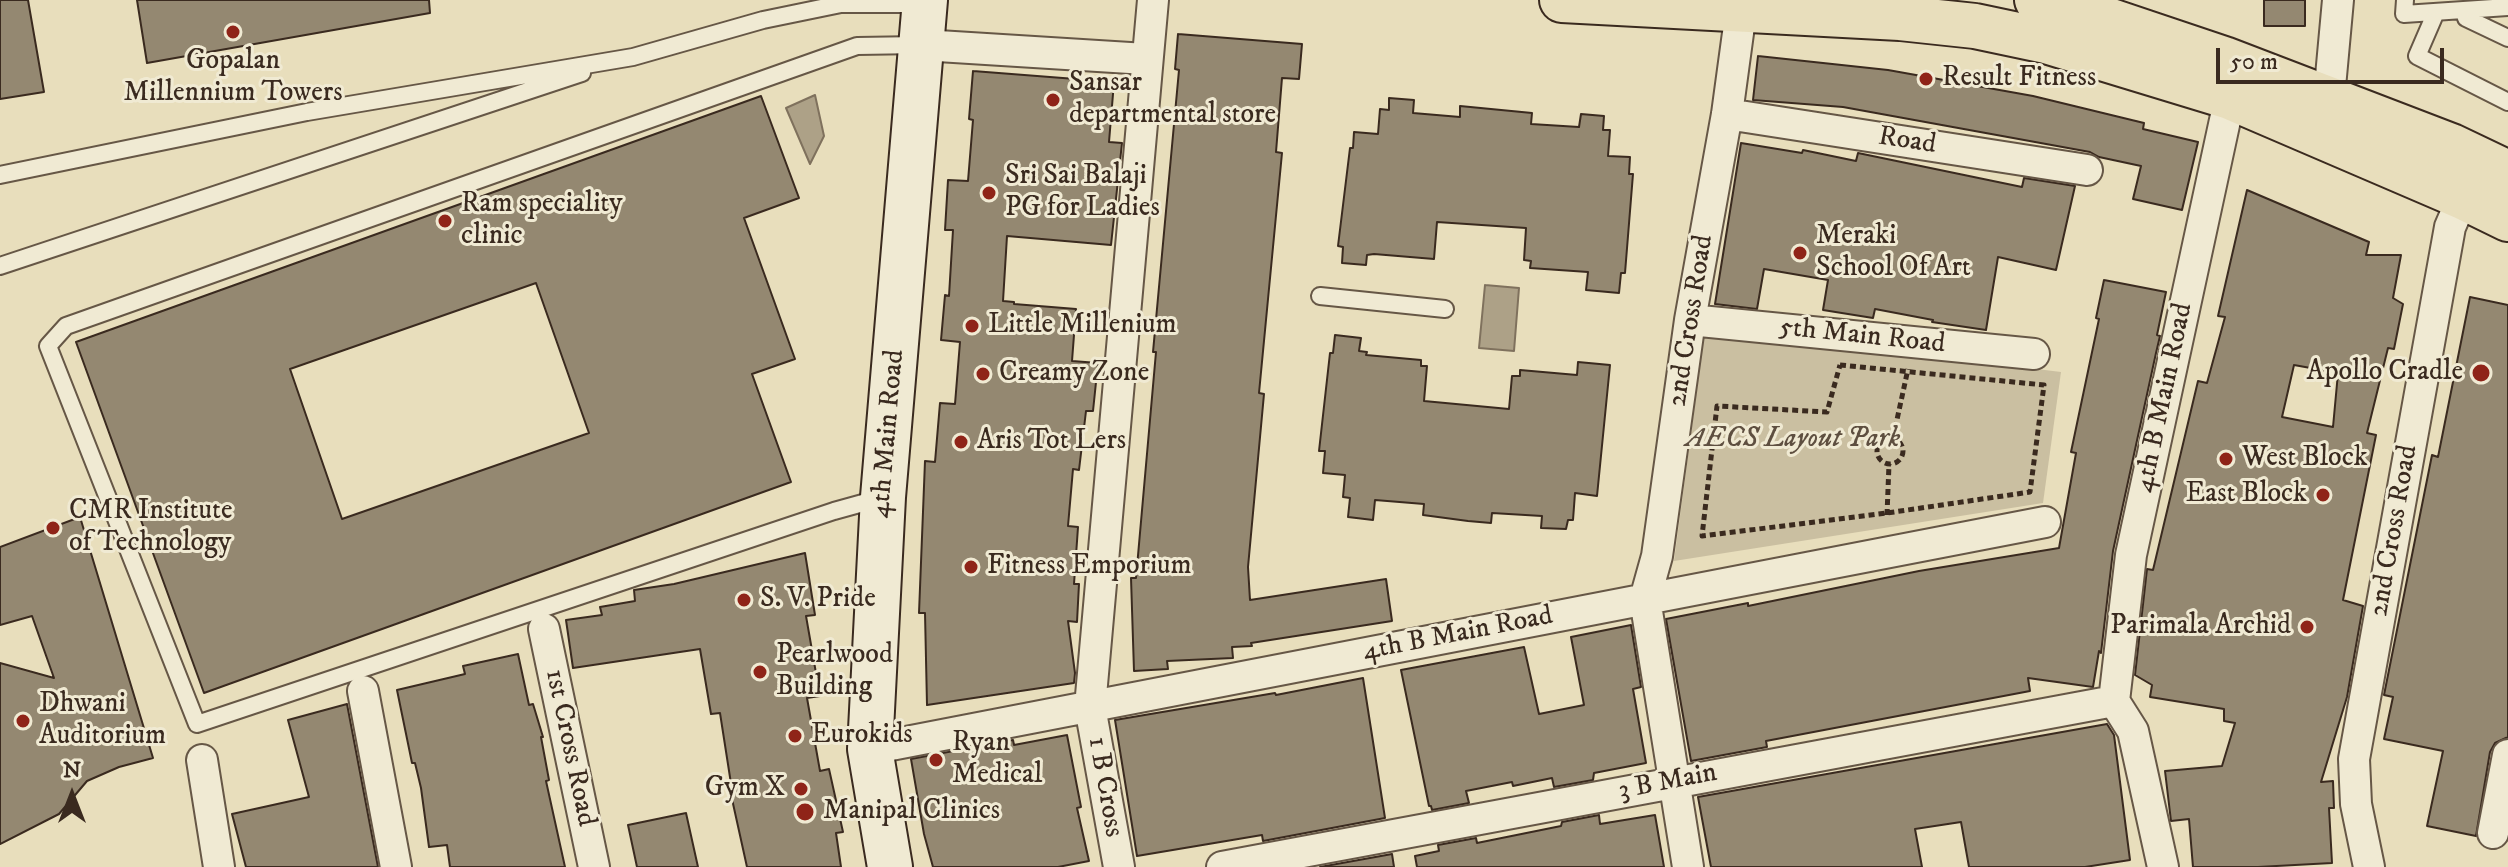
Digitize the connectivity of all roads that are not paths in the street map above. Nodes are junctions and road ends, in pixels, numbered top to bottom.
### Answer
1 (1153, 0) edge
2 (1562, 0) edge
3 (2338, 0) edge
4 (2405, 0) edge
5 (2508, 7) edge
6 (2464, 10) junction
7 (1741, 11) junction
8 (2436, 12) junction
9 (924, 16) edge
10 (2049, 17) edge
11 (2508, 38) edge
12 (633, 57) junction
13 (1146, 59) junction
14 (2230, 97) junction
15 (2329, 98) junction
16 (2508, 102) edge
17 (1727, 114) junction
18 (2087, 170) dead end
19 (2508, 173) edge
20 (0, 175) edge
21 (2463, 197) junction
22 (2508, 219) edge
23 (0, 266) edge
24 (1320, 296) dead end
25 (1445, 309) dead end
26 (1690, 320) junction
27 (2034, 354) dead end
28 (883, 497) junction
29 (2045, 522) dead end
30 (1645, 599) junction
31 (544, 629) dead end
32 (363, 691) dead end
33 (2114, 701) junction
34 (1090, 707) junction
35 (870, 749) junction
36 (2508, 755) edge
37 (202, 760) dead end
38 (1673, 782) junction
39 (2493, 833) dead end
40 (219, 867) edge
41 (396, 867) edge
42 (594, 867) edge
43 (890, 867) edge
44 (1119, 867) edge
45 (1222, 867) edge
46 (1688, 867) edge
47 (2163, 867) edge
48 (2369, 867) edge

1 - 13 street
2 - 7 main road
3 - 15 street
4 - 8 lane
5 - 6 lane
6 - 8 lane
6 - 11 lane
7 - 10 main road
7 - 17 street, 2nd Cross Road
8 - 16 lane
9 - 12 lane
9 - 13 street
9 - 28 street, 4th Main Road
9 - 28 lane
10 - 14 main road
10 - 15 main road
12 - 20 lane
12 - 23 lane
13 - 34 street
14 - 21 main road
14 - 33 street, 4th B Main Road
15 - 19 main road
17 - 18 street, Road
17 - 26 street, 2nd Cross Road
21 - 22 main road
21 - 48 street, 2nd Cross Road
24 - 25 lane
26 - 27 street, 5th Main Road
26 - 30 street, 2nd Cross Road
28 - 35 street, 4th Main Road
29 - 30 street, 4th B Main Road
30 - 34 street, 4th B Main Road
30 - 38 street, 2nd Cross Road
31 - 42 street, 1st Cross Road
32 - 41 street
33 - 38 street, 3 B Main
33 - 47 street
34 - 35 street, 4th B Main Road
34 - 44 street, 1 B Cross
35 - 43 street, 4th Main Road
36 - 39 street
37 - 40 street
38 - 45 street, 3 B Main
38 - 46 street, 2nd Cross Road

